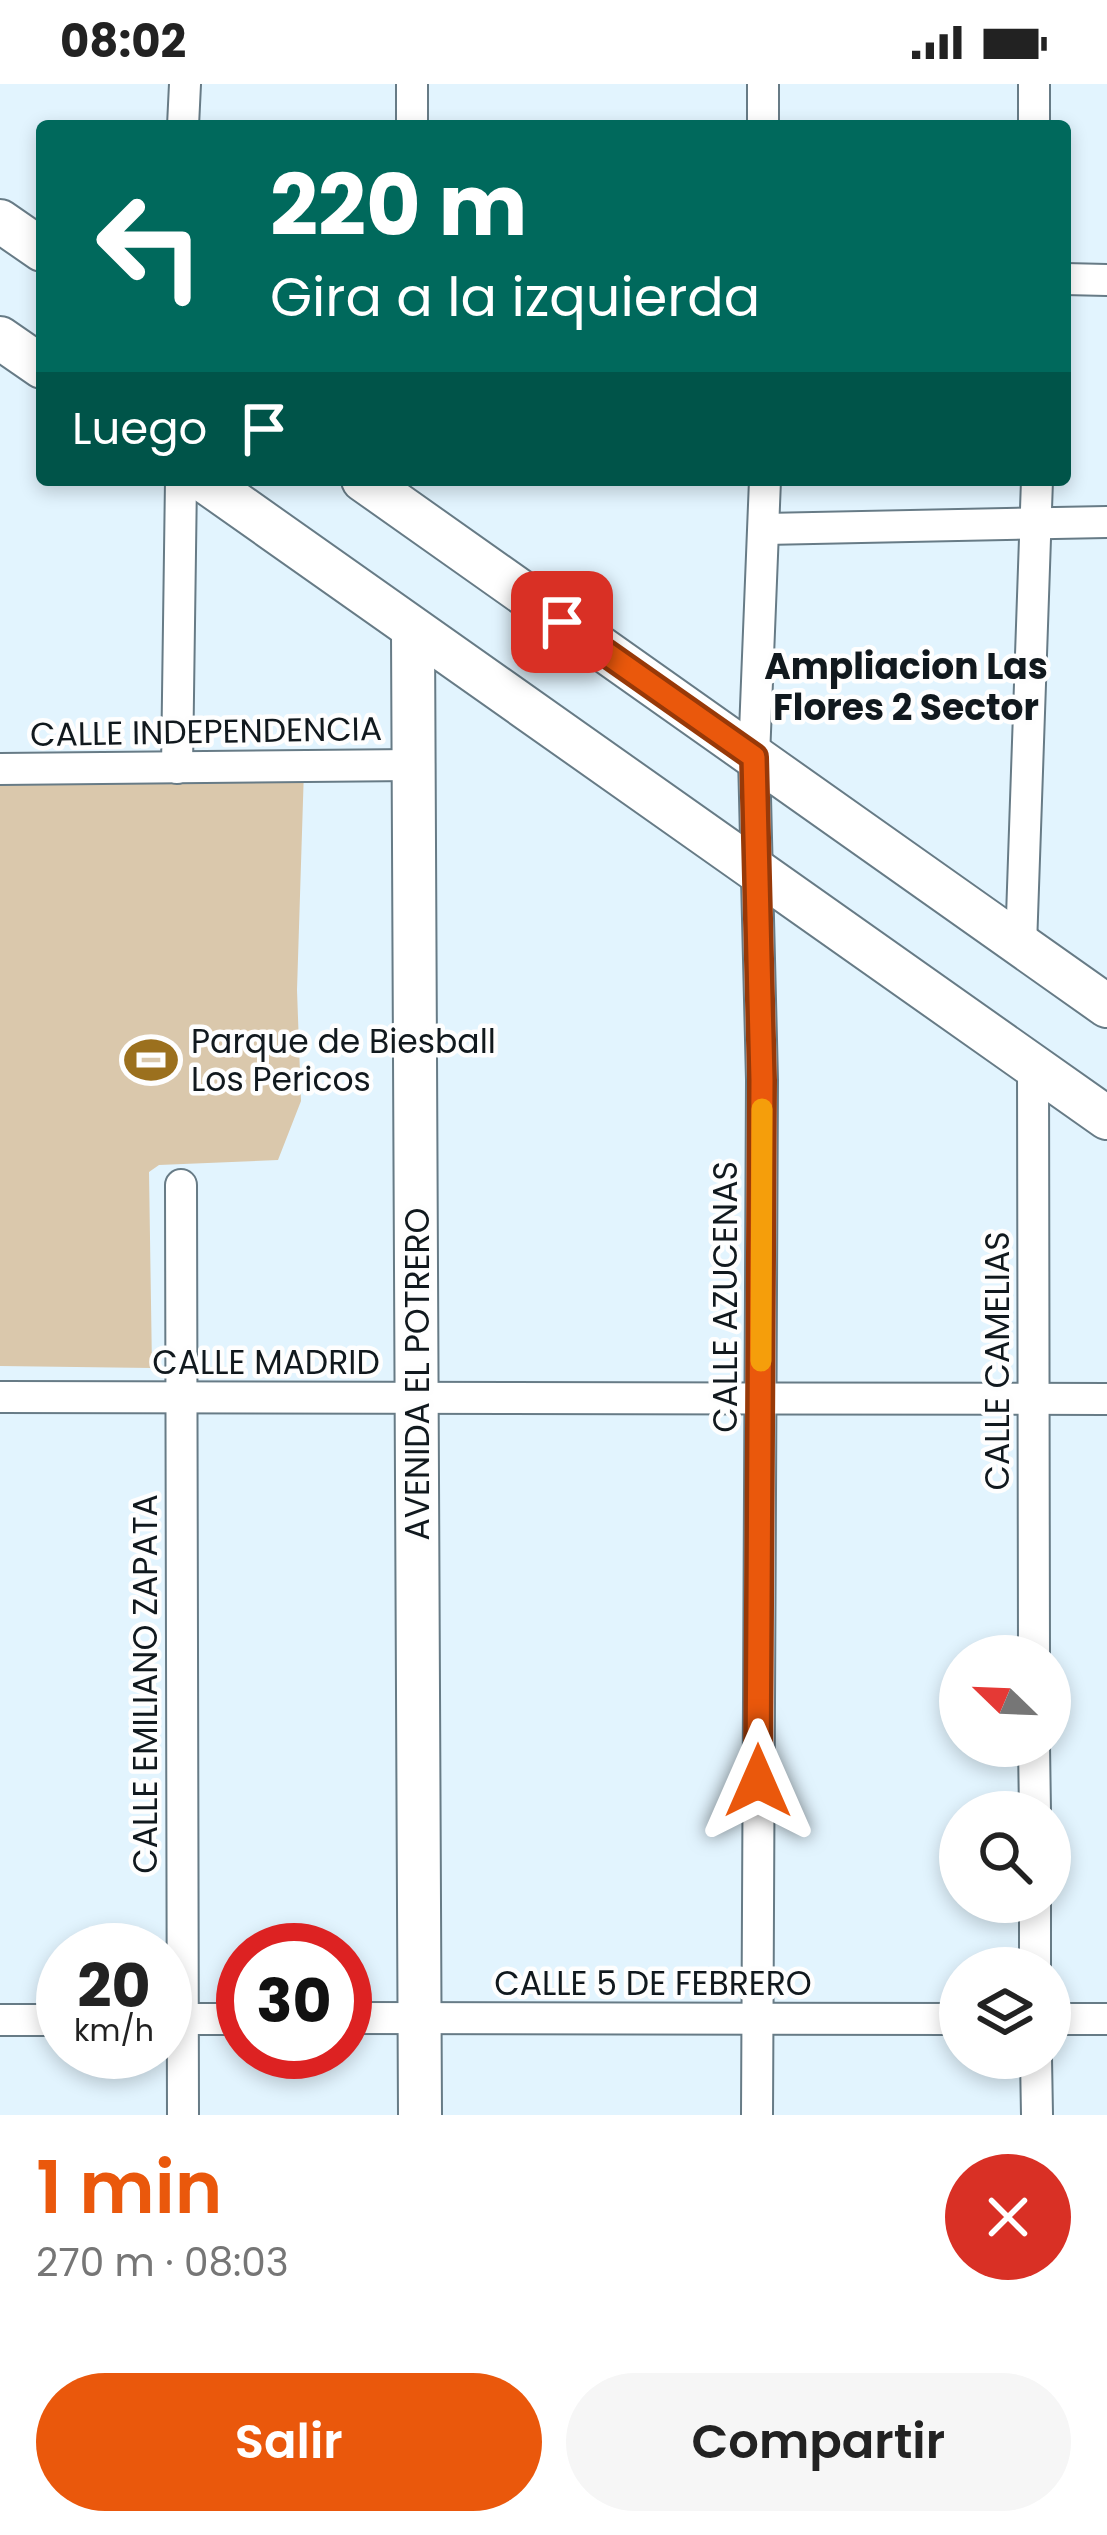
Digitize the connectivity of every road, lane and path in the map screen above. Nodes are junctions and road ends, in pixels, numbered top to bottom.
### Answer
1 (185, 84) edge
2 (412, 84) edge
3 (763, 84) edge
4 (1034, 84) edge
5 (184, 120) edge
6 (412, 120) edge
7 (763, 120) edge
8 (1034, 120) edge
9 (0, 221) edge
10 (36, 246) edge
11 (1071, 279) edge
12 (1107, 280) edge
13 (0, 338) edge
14 (36, 363) edge
15 (181, 486) edge
16 (211, 486) edge
17 (379, 486) edge
18 (765, 486) edge
19 (1037, 486) edge
20 (409, 497) edge
21 (1107, 522) edge
22 (1038, 524) junction
23 (765, 529) junction
24 (413, 633) junction
25 (754, 757) junction
26 (412, 765) junction
27 (177, 768) junction
28 (0, 769) edge
29 (755, 870) junction
30 (1021, 946) junction
31 (1107, 1006) edge
32 (1033, 1065) junction
33 (1107, 1118) edge
34 (181, 1185) dead end
35 (0, 1397) edge
36 (178, 1397) junction
37 (417, 1398) junction
38 (761, 1399) junction
39 (1033, 1399) junction
40 (1107, 1399) edge
41 (1034, 1635) edge
42 (175, 1923) edge
43 (372, 2018) edge
44 (418, 2018) junction
45 (1071, 2019) edge
46 (1107, 2019) edge
47 (0, 2020) edge
48 (36, 2020) edge
49 (757, 2020) junction
50 (939, 2020) edge
51 (180, 2079) edge
52 (1036, 2079) edge
53 (183, 2115) edge
54 (420, 2115) edge
55 (757, 2115) edge
56 (1037, 2115) edge

1 - 5 street
2 - 6 street
3 - 7 street
4 - 8 street
9 - 10 main road
11 - 12 street
13 - 14 main road
15 - 27 street
16 - 24 main road
17 - 20 main road
18 - 23 street, CALLE AZUCENAS
19 - 22 street
20 - 25 main road
21 - 22 street
22 - 23 street
22 - 30 street
23 - 25 street, CALLE AZUCENAS
24 - 26 main road, AVENIDA EL POTRERO
24 - 29 main road
25 - 29 street, CALLE AZUCENAS
25 - 30 main road
26 - 27 street, CALLE INDEPENDENCIA
26 - 37 main road, AVENIDA EL POTRERO
27 - 28 street, CALLE INDEPENDENCIA
29 - 32 main road
29 - 38 street, CALLE AZUCENAS
30 - 31 main road
32 - 33 main road
32 - 39 street, CALLE CAMELIAS
34 - 36 street, CALLE EMILIANO ZAPATA
35 - 36 street, CALLE MADRID
36 - 37 street, CALLE MADRID
36 - 42 street, CALLE EMILIANO ZAPATA
37 - 38 street, CALLE MADRID
37 - 44 main road, AVENIDA EL POTRERO
38 - 39 street, CALLE MADRID
38 - 49 street, CALLE AZUCENAS
39 - 40 street, CALLE MADRID
39 - 41 street, CALLE CAMELIAS
43 - 44 street, CALLE 5 DE FEBRERO
44 - 49 street, CALLE 5 DE FEBRERO
44 - 54 main road, AVENIDA EL POTRERO
45 - 46 street
47 - 48 street
49 - 50 street, CALLE 5 DE FEBRERO
49 - 55 street, CALLE AZUCENAS
51 - 53 street, CALLE EMILIANO ZAPATA
52 - 56 street

